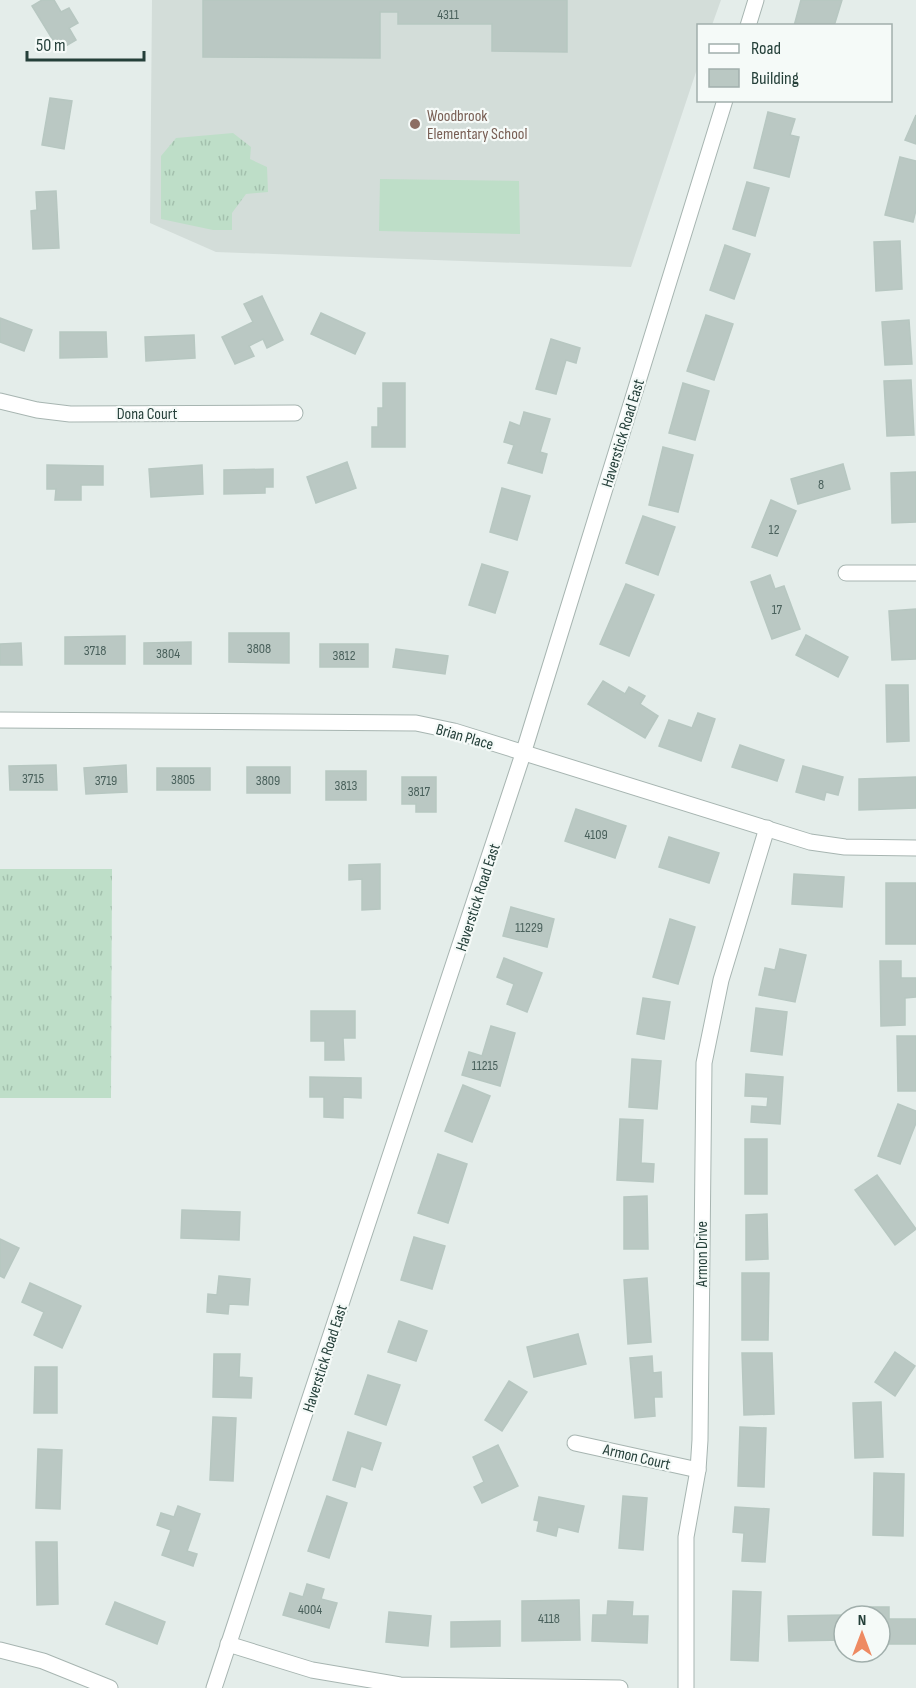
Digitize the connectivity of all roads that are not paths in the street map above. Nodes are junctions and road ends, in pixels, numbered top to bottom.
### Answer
1 (756, 0) edge
2 (749, 24) edge
3 (724, 102) edge
4 (0, 401) edge
5 (295, 412) dead end
6 (846, 573) dead end
7 (916, 573) edge
8 (0, 720) edge
9 (523, 754) junction
10 (767, 828) junction
11 (916, 848) edge
12 (575, 1443) dead end
13 (698, 1470) junction
14 (228, 1644) junction
15 (0, 1650) edge
16 (110, 1688) edge
17 (214, 1688) edge
18 (620, 1688) edge
19 (686, 1688) edge

1 - 2 street
3 - 9 street, Haverstick Road East
4 - 5 street, Dona Court
6 - 7 street
8 - 9 street, Brian Place
9 - 10 street, Brian Place
9 - 14 street, Haverstick Road East
10 - 11 street, Brian Place
10 - 13 street, Armon Drive
12 - 13 street, Armon Court
13 - 19 street, Armon Drive
14 - 17 street, Haverstick Road East
14 - 18 street
15 - 16 street

